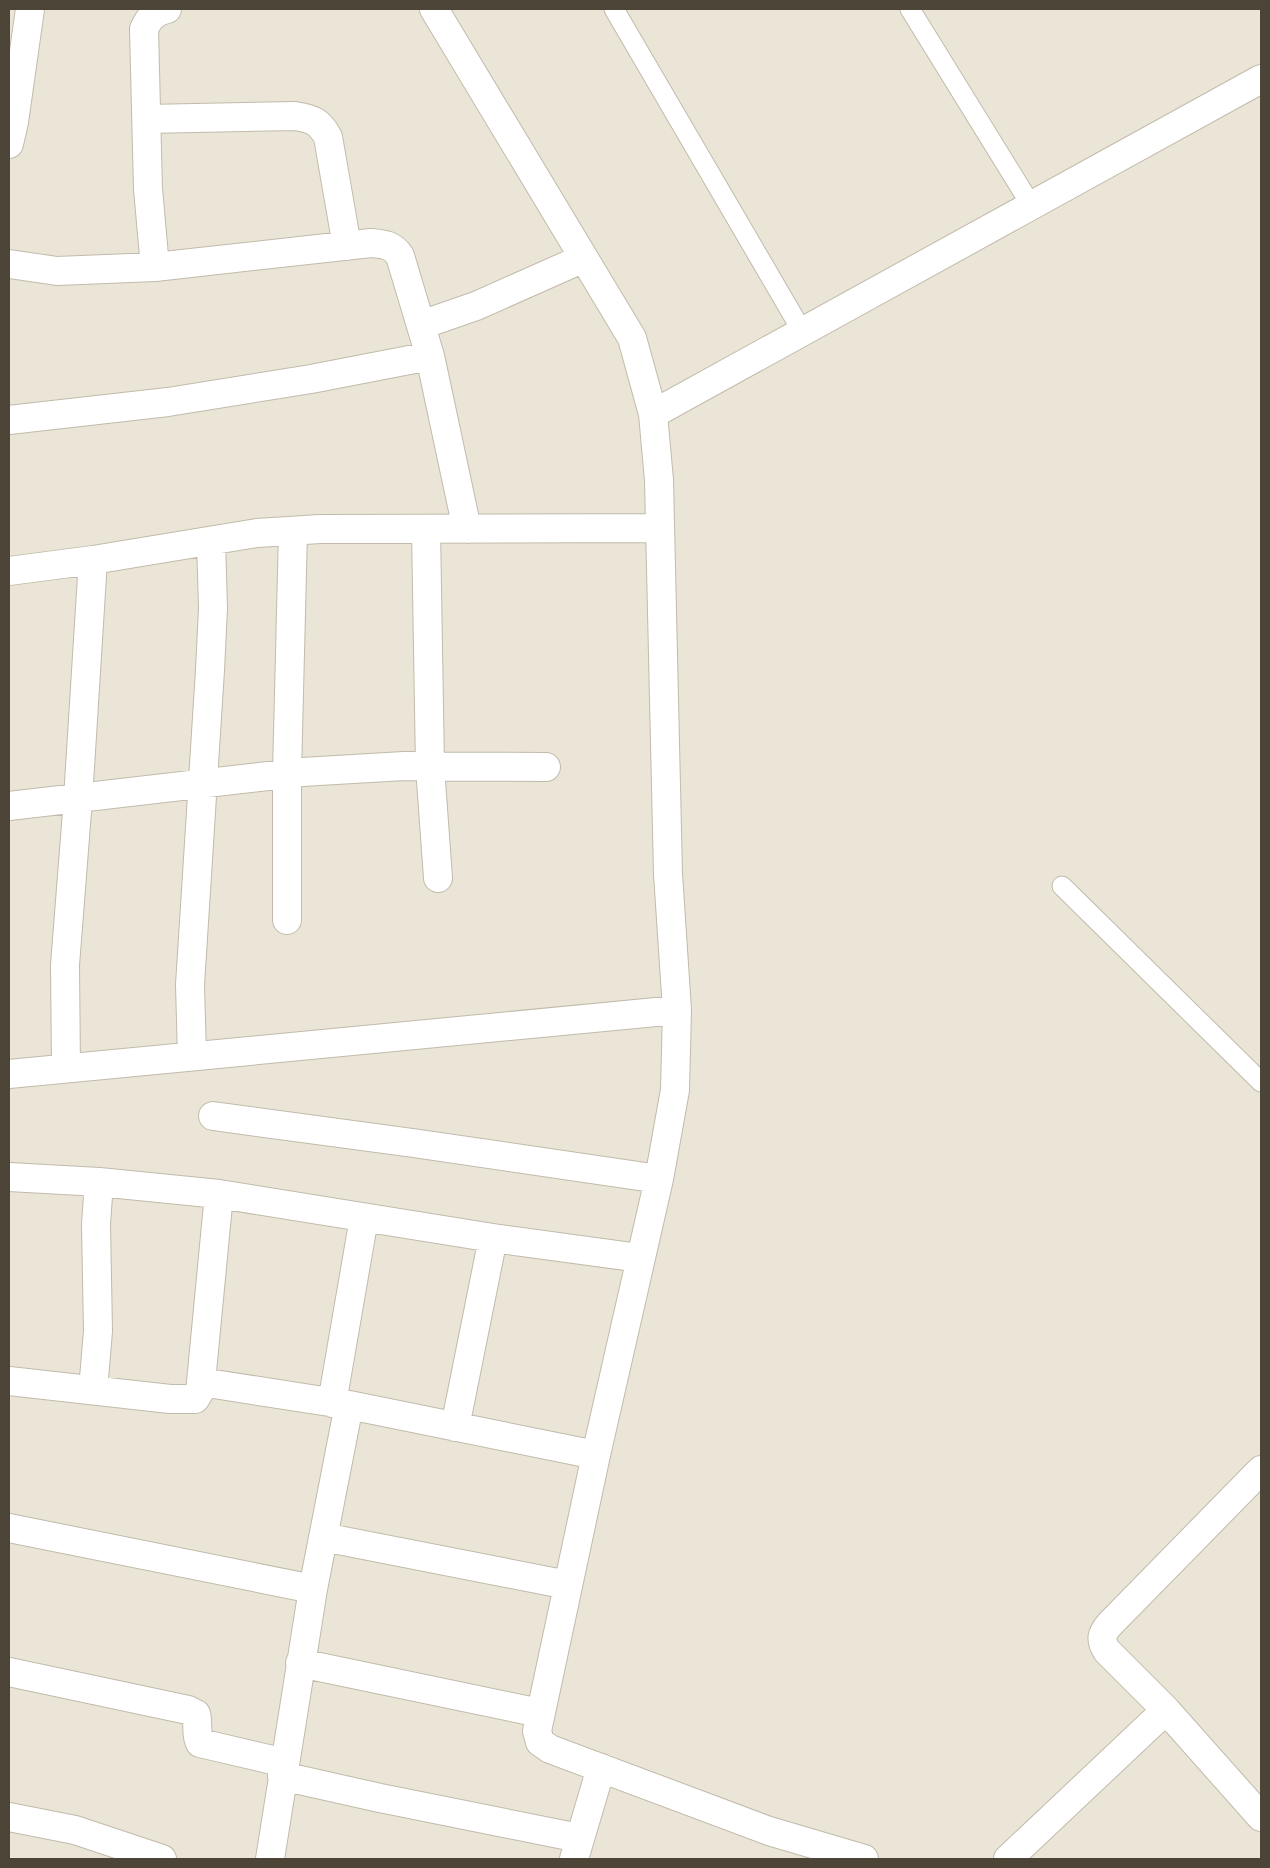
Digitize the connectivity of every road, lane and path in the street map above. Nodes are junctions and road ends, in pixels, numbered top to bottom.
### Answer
1 (30, 9) edge
2 (167, 9) edge
3 (434, 9) edge
4 (614, 9) edge
5 (910, 9) edge
6 (1261, 78) edge
7 (147, 119) junction
8 (9, 144) edge
9 (1031, 205) junction
10 (347, 246) junction
11 (584, 258) junction
12 (9, 264) edge
13 (155, 267) junction
14 (421, 325) junction
15 (802, 331) junction
16 (430, 356) junction
17 (653, 414) junction
18 (9, 420) edge
19 (659, 528) junction
20 (426, 529) junction
21 (467, 529) junction
22 (293, 531) junction
23 (212, 541) junction
24 (93, 560) junction
25 (9, 571) edge
26 (430, 767) junction
27 (546, 767) dead end
28 (287, 774) junction
29 (203, 783) junction
30 (78, 799) junction
31 (9, 806) edge
32 (438, 878) dead end
33 (1062, 886) dead end
34 (287, 920) dead end
35 (677, 1010) junction
36 (192, 1056) junction
37 (66, 1068) junction
38 (9, 1074) edge
39 (1261, 1082) edge
40 (213, 1116) dead end
41 (9, 1177) edge
42 (659, 1180) junction
43 (99, 1182) junction
44 (219, 1194) junction
45 (364, 1218) junction
46 (494, 1238) junction
47 (640, 1258) junction
48 (9, 1381) edge
49 (201, 1382) junction
50 (93, 1390) junction
51 (340, 1404) junction
52 (456, 1427) junction
53 (596, 1455) junction
54 (1261, 1470) edge
55 (9, 1528) edge
56 (323, 1537) junction
57 (568, 1585) junction
58 (313, 1589) junction
59 (300, 1663) junction
60 (9, 1672) edge
61 (1166, 1710) junction
62 (540, 1713) junction
63 (601, 1768) junction
64 (283, 1769) junction
65 (9, 1816) edge
66 (1261, 1817) edge
67 (577, 1849) edge
68 (162, 1859) edge
69 (270, 1859) edge
70 (864, 1859) edge
71 (1008, 1859) edge

1 - 8 street
2 - 7 street
3 - 11 street
4 - 15 lane
5 - 9 lane
6 - 9 street
7 - 10 street
7 - 13 street
9 - 15 street
10 - 13 street
10 - 14 street
11 - 14 street
11 - 17 street
12 - 13 street
14 - 16 street
15 - 17 street
16 - 18 street
16 - 21 street
17 - 19 street
19 - 21 street
19 - 35 street
20 - 21 street
20 - 22 street
20 - 26 street
22 - 23 street
22 - 28 street
23 - 24 street
23 - 29 street
24 - 25 street
24 - 30 street
26 - 27 street
26 - 28 street
26 - 32 street
28 - 29 street
28 - 34 street
29 - 30 street
29 - 36 street
30 - 31 street
30 - 37 street
33 - 39 lane
35 - 36 street
35 - 42 street
36 - 37 street
37 - 38 street
40 - 42 street
41 - 43 street
42 - 47 street
43 - 44 street
43 - 50 street
44 - 45 street
44 - 49 street
45 - 46 street
45 - 51 street
46 - 47 street
46 - 52 street
47 - 53 street
48 - 50 street
49 - 50 street
49 - 51 street
51 - 52 street
51 - 56 street
52 - 53 street
53 - 57 street
54 - 61 street
55 - 58 street
56 - 57 street
56 - 58 street
57 - 62 street
58 - 59 street
59 - 62 street
59 - 64 street
60 - 64 street
61 - 66 street
61 - 71 street
62 - 63 street
63 - 67 street
63 - 70 street
64 - 67 street
64 - 69 street
65 - 68 street

